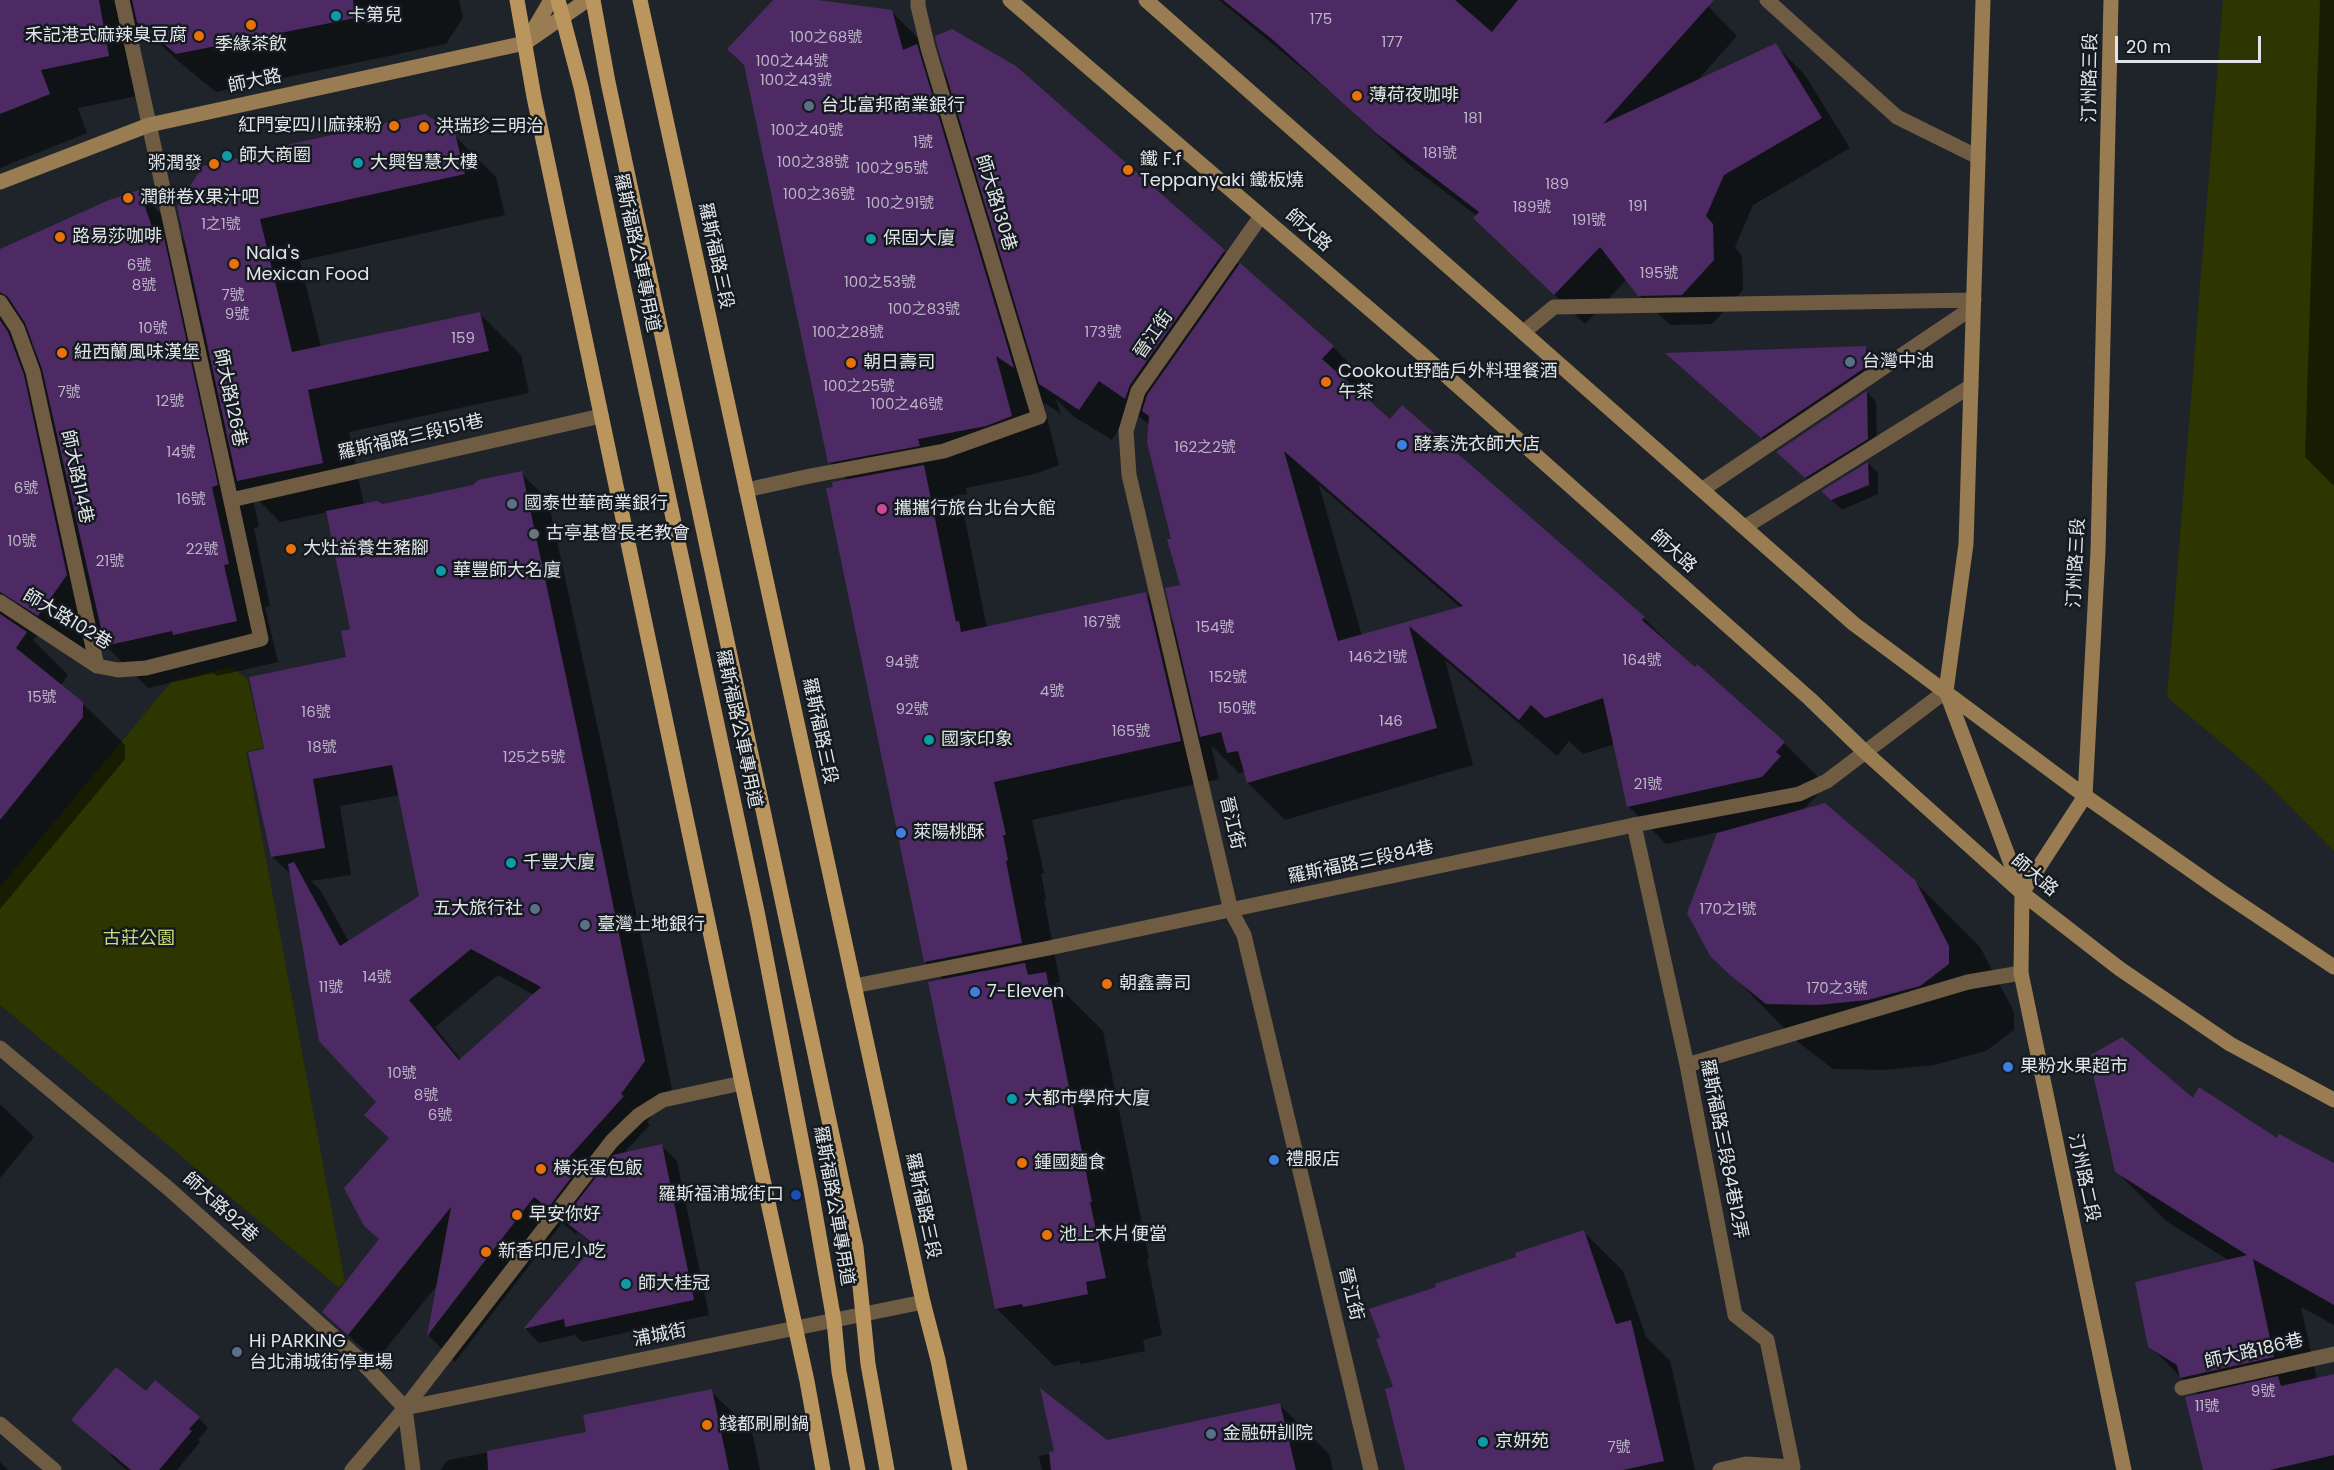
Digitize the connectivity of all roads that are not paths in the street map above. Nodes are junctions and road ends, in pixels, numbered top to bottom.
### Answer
1 (122, 0) edge
2 (517, 0) edge
3 (550, 0) edge
4 (558, 0) edge
5 (587, 0) edge
6 (593, 0) edge
7 (640, 0) edge
8 (918, 0) edge
9 (1010, 0) edge
10 (1146, 0) edge
11 (1767, 0) edge
12 (1983, 0) edge
13 (2111, 0) edge
14 (561, 18) junction
15 (525, 44) junction
16 (149, 125) junction
17 (1978, 157) junction
18 (0, 183) edge
19 (1262, 216) junction
20 (0, 302) edge
21 (1973, 304) junction
22 (1525, 332) junction
23 (1971, 386) junction
24 (601, 416) junction
25 (1703, 489) junction
26 (746, 490) junction
27 (231, 500) junction
28 (1745, 527) junction
29 (0, 602) edge
30 (220, 648) joint
31 (97, 666) junction
32 (1946, 691) junction
33 (1865, 752) junction
34 (2085, 796) junction
35 (1634, 825) junction
36 (2022, 893) junction
37 (1231, 911) junction
38 (2334, 967) edge
39 (2021, 973) junction
40 (854, 986) junction
41 (0, 1048) edge
42 (1686, 1065) junction
43 (742, 1083) junction
44 (2334, 1100) edge
45 (923, 1302) junction
46 (863, 1315) junction
47 (834, 1321) junction
48 (795, 1329) junction
49 (2334, 1354) edge
50 (2182, 1388) dead end
51 (405, 1408) junction
52 (0, 1424) edge
53 (54, 1470) edge
54 (352, 1470) edge
55 (412, 1470) edge
56 (823, 1470) edge
57 (858, 1470) edge
58 (887, 1470) edge
59 (960, 1470) edge
60 (1371, 1470) edge
61 (1720, 1470) edge
62 (2124, 1470) edge

1 - 16 street, 師大路126巷
2 - 15 main road
3 - 15 street
4 - 14 main road, 羅斯福路公車專用道
5 - 14 street, 師大路
6 - 46 main road, 羅斯福路公車專用道
7 - 26 main road, 羅斯福路三段
8 - 26 street, 師大路130巷
9 - 19 street, 師大路
10 - 22 street
11 - 17 street
12 - 17 street
13 - 34 street, 汀州路三段
14 - 15 street, 師大路
14 - 47 main road, 羅斯福路公車專用道
15 - 16 street, 師大路
15 - 24 main road
16 - 18 street, 師大路
16 - 27 street, 師大路126巷
17 - 21 street
19 - 33 street, 師大路
19 - 37 street, 晉江街
20 - 31 street, 師大路114巷
21 - 22 street
21 - 23 street
21 - 25 street
22 - 25 street
23 - 28 street
23 - 32 street
24 - 27 street, 羅斯福路三段151巷
24 - 43 main road
25 - 28 street
26 - 40 main road, 羅斯福路三段
27 - 30 street, 師大路126巷
28 - 32 street
29 - 31 street, 師大路102巷
30 - 31 street, 師大路102巷
32 - 33 street
32 - 34 street
32 - 36 street
33 - 35 street, 羅斯福路三段84巷
33 - 36 street, 師大路
34 - 36 street, 汀州路三段
34 - 38 street
35 - 37 street, 羅斯福路三段84巷
35 - 42 street, 羅斯福路三段84巷12弄
36 - 39 street, 汀州路二段
36 - 44 street, 師大路
37 - 40 street, 羅斯福路三段84巷
37 - 60 street, 晉江街
39 - 42 street
39 - 62 street, 汀州路二段
40 - 45 main road, 羅斯福路三段
41 - 51 street, 師大路92巷
42 - 61 street, 羅斯福路三段84巷12弄
43 - 48 main road
43 - 51 street
45 - 46 street, 浦城街
45 - 59 main road, 羅斯福路三段
46 - 47 street, 浦城街
46 - 58 main road, 羅斯福路公車專用道
47 - 48 street, 浦城街
47 - 57 main road, 羅斯福路公車專用道
48 - 51 street, 浦城街
48 - 56 main road
49 - 50 street, 師大路186巷
51 - 54 street
51 - 55 street
52 - 53 street

